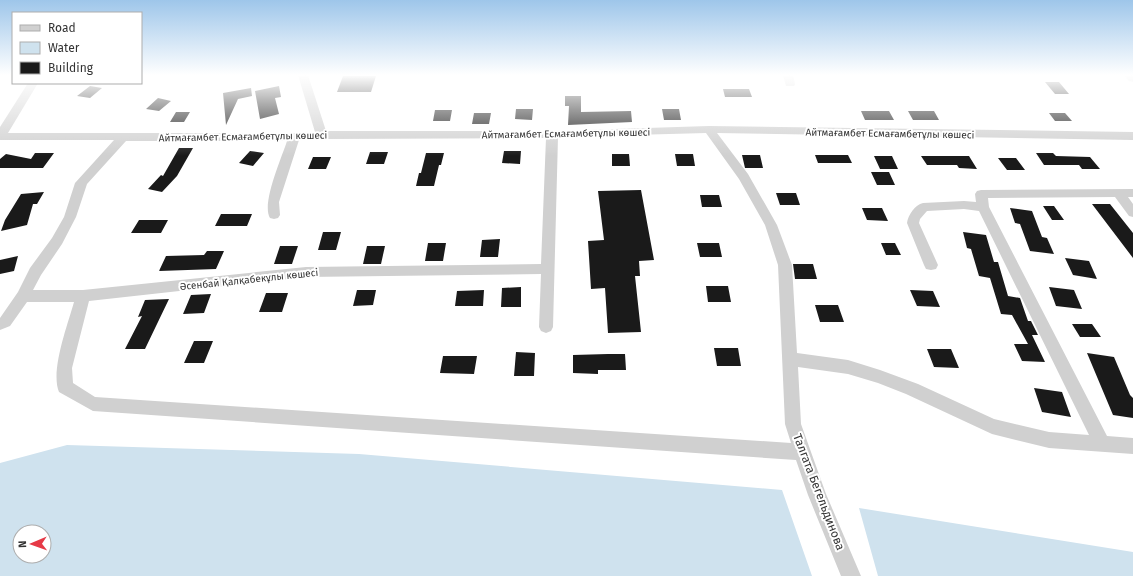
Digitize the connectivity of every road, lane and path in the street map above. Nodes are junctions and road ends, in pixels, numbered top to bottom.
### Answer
1 (21, 102) edge
2 (310, 102) edge
3 (709, 129) junction
4 (552, 134) junction
5 (320, 135) junction
6 (0, 136) edge
7 (1133, 136) edge
8 (123, 137) junction
9 (294, 137) junction
10 (1118, 193) junction
11 (1133, 193) edge
12 (983, 207) junction
13 (1133, 213) edge
14 (274, 215) dead end
15 (931, 265) dead end
16 (547, 269) junction
17 (23, 296) junction
18 (83, 296) junction
19 (0, 324) edge
20 (546, 327) dead end
21 (790, 359) junction
22 (1102, 445) junction
23 (1133, 446) edge
24 (803, 452) junction
25 (851, 576) edge

1 - 6 street
2 - 5 street
3 - 4 street, Айтмағамбет Есмағамбетұлы көшесі
3 - 7 street, Айтмағамбет Есмағамбетұлы көшесі
3 - 21 street, Талгата Бегельдинова
4 - 5 street, Айтмағамбет Есмағамбетұлы көшесі
4 - 16 street
5 - 9 street, Айтмағамбет Есмағамбетұлы көшесі
6 - 8 street, Айтмағамбет Есмағамбетұлы көшесі
8 - 9 street, Айтмағамбет Есмағамбетұлы көшесі
8 - 17 street
9 - 14 street
10 - 11 street
10 - 12 street
10 - 13 street
12 - 15 street
12 - 22 street
16 - 18 street, Әсенбай Қалқабекұлы көшесі
16 - 20 street
17 - 18 street, Әсенбай Қалқабекұлы көшесі
17 - 19 street
18 - 24 street
21 - 22 street
21 - 24 street, Талгата Бегельдинова
22 - 23 street
24 - 25 street, Талгата Бегельдинова

